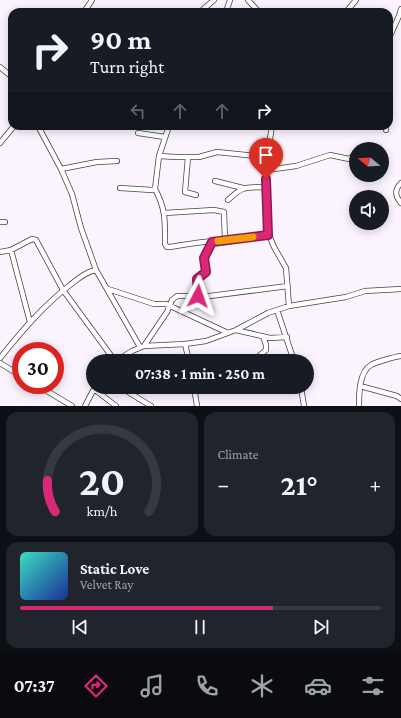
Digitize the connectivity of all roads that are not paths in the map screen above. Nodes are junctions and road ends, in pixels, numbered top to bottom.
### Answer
1 (214, 0) edge
2 (248, 0) edge
3 (356, 0) edge
4 (205, 8) edge
5 (255, 8) edge
6 (349, 8) edge
7 (401, 10) edge
8 (393, 29) edge
9 (0, 67) edge
10 (8, 74) edge
11 (10, 130) edge
12 (40, 130) edge
13 (168, 130) edge
14 (271, 130) edge
15 (138, 133) dead end
16 (165, 137) junction
17 (0, 142) edge
18 (159, 156) junction
19 (188, 157) junction
20 (267, 157) junction
21 (349, 160) edge
22 (117, 161) dead end
23 (61, 169) junction
24 (267, 170) junction
25 (215, 181) dead end
26 (401, 183) edge
27 (266, 187) junction
28 (120, 188) dead end
29 (243, 188) junction
30 (155, 189) junction
31 (196, 195) dead end
32 (228, 200) dead end
33 (401, 203) edge
34 (164, 213) junction
35 (268, 235) junction
36 (225, 240) junction
37 (212, 242) junction
38 (11, 250) junction
39 (0, 252) edge
40 (96, 270) junction
41 (288, 286) junction
42 (401, 289) edge
43 (63, 290) junction
44 (108, 290) junction
45 (198, 296) junction
46 (169, 306) junction
47 (289, 306) junction
48 (278, 310) junction
49 (30, 322) junction
50 (236, 330) junction
51 (228, 333) junction
52 (263, 336) junction
53 (287, 337) junction
54 (186, 344) junction
55 (142, 347) junction
56 (111, 354) edge
57 (126, 354) edge
58 (188, 354) edge
59 (261, 354) edge
60 (292, 354) edge
61 (401, 356) edge
62 (0, 358) edge
63 (0, 364) edge
64 (12, 371) edge
65 (360, 386) junction
66 (52, 394) edge
67 (92, 394) edge
68 (102, 394) edge
69 (131, 394) edge
70 (195, 394) edge
71 (302, 394) edge
72 (401, 398) edge
73 (72, 406) edge
74 (85, 406) edge
75 (116, 406) edge
76 (151, 406) edge
77 (197, 406) edge
78 (304, 406) edge
79 (359, 406) edge

1 - 4 street
2 - 5 street
3 - 6 street
7 - 8 street
9 - 10 street
11 - 17 street
12 - 23 street
13 - 16 street
14 - 20 street
15 - 16 street
16 - 18 street
18 - 19 street
18 - 30 street
19 - 20 street
19 - 31 street
20 - 24 street
21 - 24 street
22 - 23 street
23 - 40 street
24 - 27 street
25 - 29 street
26 - 33 street
27 - 29 street
27 - 35 street
28 - 30 street
29 - 32 street
30 - 34 street
34 - 36 street
34 - 37 street
35 - 36 street
35 - 41 street
36 - 37 street
37 - 45 street
38 - 39 street
38 - 43 street
38 - 49 street
40 - 43 street
40 - 44 street
41 - 45 street
41 - 47 street
42 - 47 street
43 - 49 street
43 - 56 street
44 - 46 street
44 - 55 street
45 - 46 street
46 - 51 street
46 - 55 street
47 - 48 street
48 - 50 street
48 - 53 street
49 - 62 street
50 - 51 street
50 - 52 street
51 - 54 street
52 - 53 street
52 - 59 street
53 - 60 street
54 - 55 street
54 - 58 street
55 - 57 street
61 - 65 street
63 - 64 street
65 - 72 street
65 - 79 street
66 - 73 street
67 - 74 street
68 - 75 street
69 - 76 street
70 - 77 street
71 - 78 street

